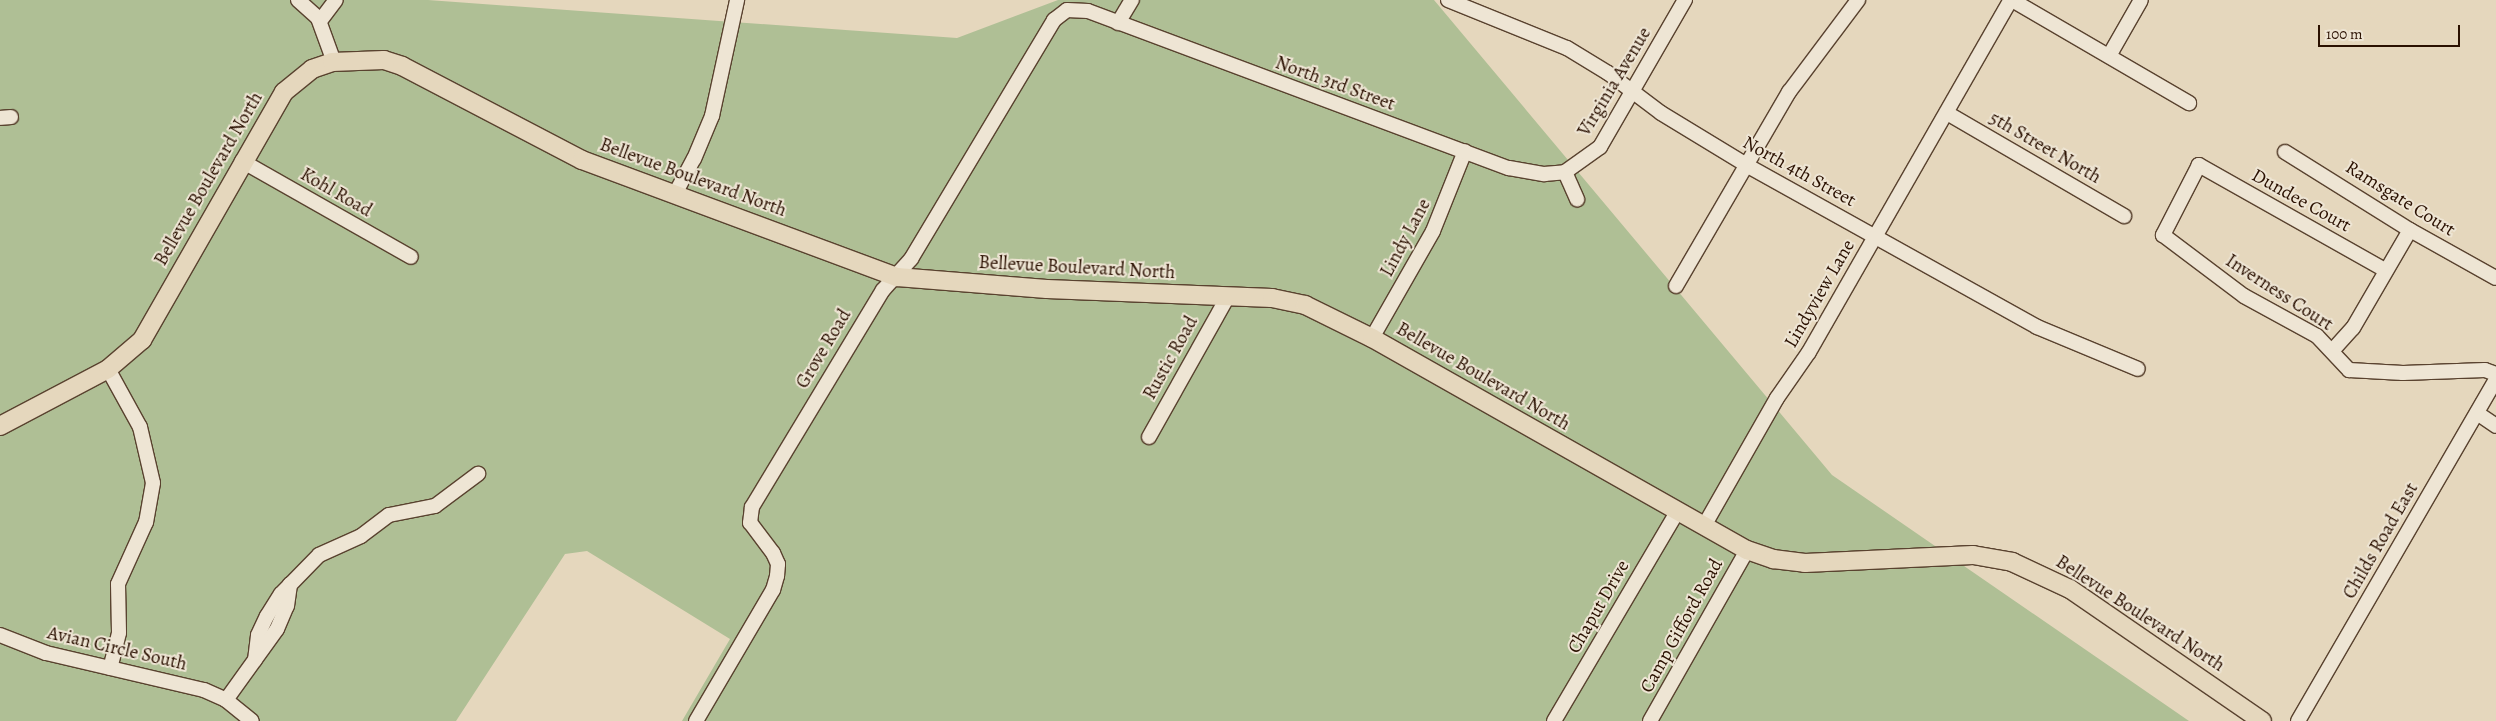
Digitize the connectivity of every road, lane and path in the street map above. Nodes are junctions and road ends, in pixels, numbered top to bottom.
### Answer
1 (298, 0) edge
2 (336, 0) edge
3 (737, 0) edge
4 (1132, 0) edge
5 (1448, 0) edge
6 (1685, 0) edge
7 (1858, 0) edge
8 (2012, 0) edge
9 (2141, 0) edge
10 (1067, 10) joint
11 (320, 21) junction
12 (1118, 22) junction
13 (2109, 56) junction
14 (334, 62) junction
15 (1633, 92) junction
16 (2189, 103) dead end
17 (1947, 113) junction
18 (1465, 151) junction
19 (2285, 152) dead end
20 (242, 162) junction
21 (1748, 166) junction
22 (1565, 172) junction
23 (675, 194) junction
24 (1577, 199) dead end
25 (2124, 216) dead end
26 (2410, 230) junction
27 (2163, 235) joint
28 (1876, 236) junction
29 (411, 257) dead end
30 (2385, 270) junction
31 (897, 277) junction
32 (2496, 278) edge
33 (1676, 286) dead end
34 (1227, 298) junction
35 (1372, 338) junction
36 (2332, 351) junction
37 (108, 369) junction
38 (2138, 369) dead end
39 (2496, 374) edge
40 (2496, 379) edge
41 (2477, 413) junction
42 (0, 426) edge
43 (2496, 426) edge
44 (1149, 437) dead end
45 (478, 474) dead end
46 (1677, 512) junction
47 (1704, 526) junction
48 (1747, 550) junction
49 (0, 635) edge
50 (110, 668) junction
51 (226, 700) junction
52 (252, 721) edge
53 (696, 721) edge
54 (1554, 721) edge
55 (1650, 721) edge
56 (2262, 721) edge
57 (2298, 721) edge

1 - 11 street
2 - 11 street
3 - 23 street
4 - 12 street
5 - 15 street, North 4th Street
6 - 15 street, Virginia Avenue
7 - 21 street
8 - 13 street
8 - 17 street, Lindyview Lane
9 - 13 street
10 - 12 street, North 3rd Street
10 - 31 street, Grove Road
11 - 14 street
12 - 18 street, North 3rd Street
13 - 16 street
14 - 20 main road, Bellevue Boulevard North
14 - 23 main road, Bellevue Boulevard North
15 - 21 street, North 4th Street
15 - 22 street, Virginia Avenue
17 - 25 street, 5th Street North
17 - 28 street, Lindyview Lane
18 - 22 street, North 3rd Street
18 - 35 street, Lindy Lane
19 - 26 street, Ramsgate Court
20 - 29 street, Kohl Road
20 - 37 main road, Bellevue Boulevard North
21 - 28 street, North 4th Street
21 - 33 street
22 - 24 street
23 - 31 main road, Bellevue Boulevard North
26 - 30 street
26 - 32 street, Ramsgate Court
27 - 30 street, Dundee Court
27 - 36 street, Inverness Court
28 - 38 street, North 4th Street
28 - 47 street, Lindyview Lane
30 - 36 street
31 - 34 main road, Bellevue Boulevard North
31 - 53 street, Grove Road
34 - 35 main road, Bellevue Boulevard North
34 - 44 street, Rustic Road
35 - 46 main road, Bellevue Boulevard North
36 - 39 street, Inverness Court
37 - 42 main road, Bellevue Boulevard North
37 - 50 street
40 - 41 street, Childs Road East
41 - 43 street
41 - 57 street, Childs Road East
45 - 51 street
46 - 47 main road, Bellevue Boulevard North
46 - 54 street, Chaput Drive
47 - 48 main road, Bellevue Boulevard North
48 - 55 street, Camp Gifford Road
48 - 56 main road, Bellevue Boulevard North
49 - 50 street, Avian Circle South
50 - 51 street, Avian Circle South
51 - 52 street, Avian Circle South

